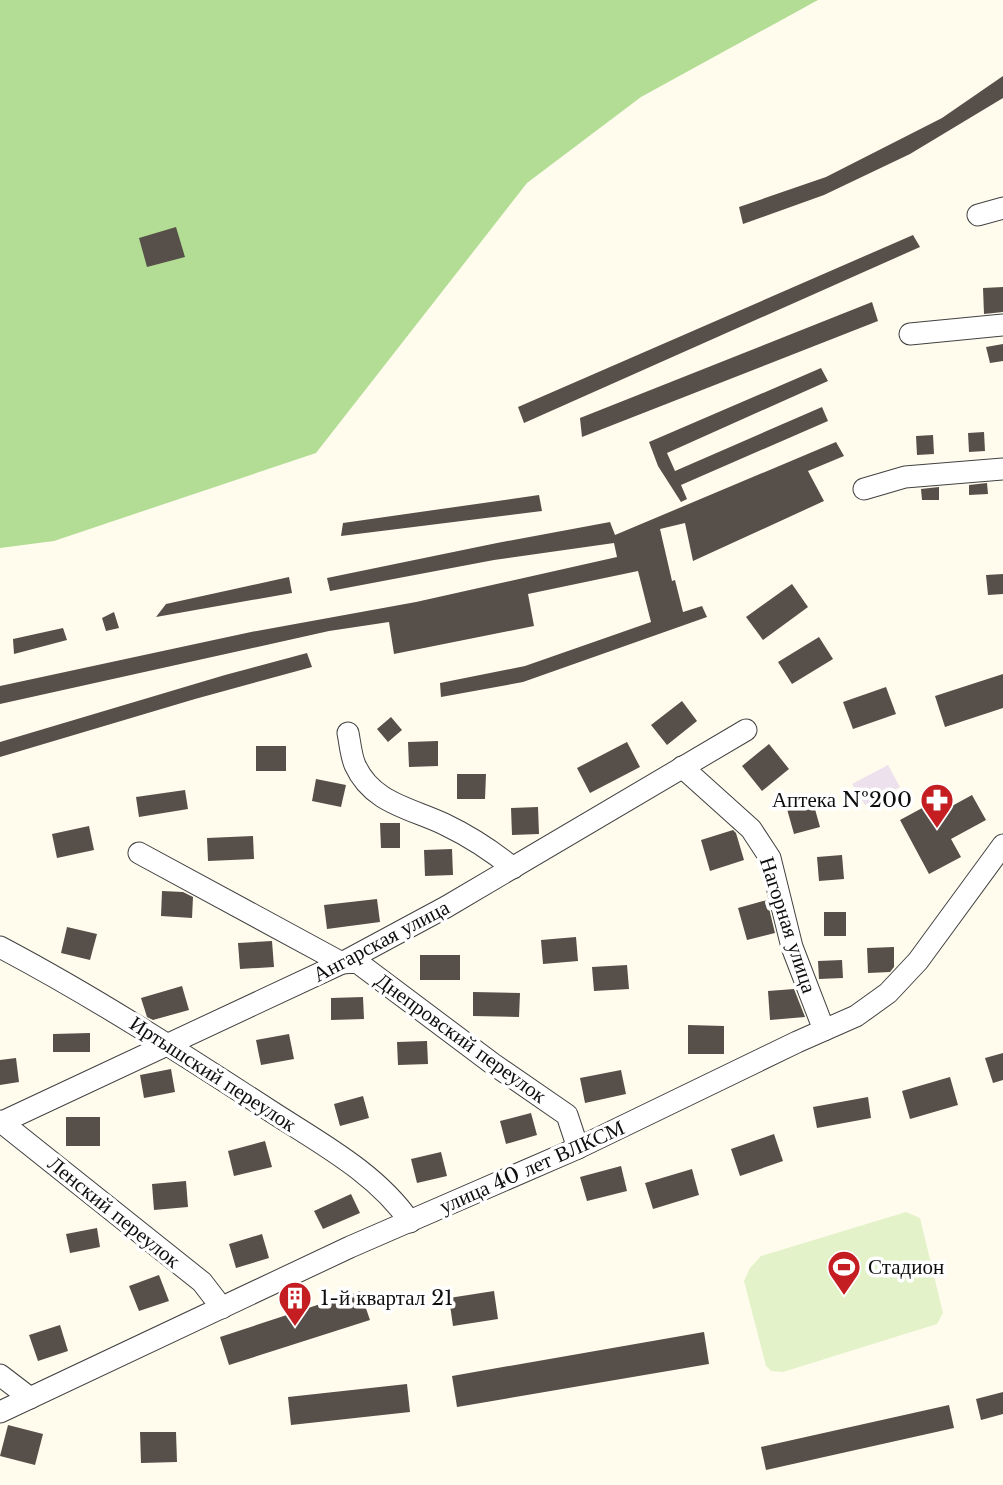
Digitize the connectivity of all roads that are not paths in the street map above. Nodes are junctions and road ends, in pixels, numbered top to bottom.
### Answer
1 (1003, 208) edge
2 (978, 215) dead end
3 (1003, 325) edge
4 (909, 334) dead end
5 (1003, 469) edge
6 (864, 489) dead end
7 (746, 730) dead end
8 (348, 733) dead end
9 (682, 768) junction
10 (1003, 845) edge
11 (139, 853) dead end
12 (513, 868) junction
13 (0, 947) edge
14 (342, 963) junction
15 (824, 1030) junction
16 (169, 1045) junction
17 (1, 1122) edge
18 (578, 1148) junction
19 (410, 1222) junction
20 (222, 1308) junction
21 (0, 1375) edge
22 (30, 1398) junction
23 (0, 1412) edge

1 - 2 street
3 - 4 street
5 - 6 street
7 - 9 street, Ангарская улица
8 - 12 street
9 - 12 street, Ангарская улица
9 - 15 street, Нагорная улица
10 - 15 street, улица 40 лет ВЛКСМ
11 - 14 street, Днепровский переулок
12 - 14 street, Ангарская улица
13 - 16 street, Иртышский переулок
14 - 16 street, Ангарская улица
14 - 18 street, Днепровский переулок
15 - 18 street, улица 40 лет ВЛКСМ
16 - 17 street, Ангарская улица
16 - 19 street, Иртышский переулок
17 - 20 street, Ленский переулок
18 - 19 street, улица 40 лет ВЛКСМ
19 - 20 street, улица 40 лет ВЛКСМ
20 - 22 street, улица 40 лет ВЛКСМ
21 - 22 street
22 - 23 street, улица 40 лет ВЛКСМ

